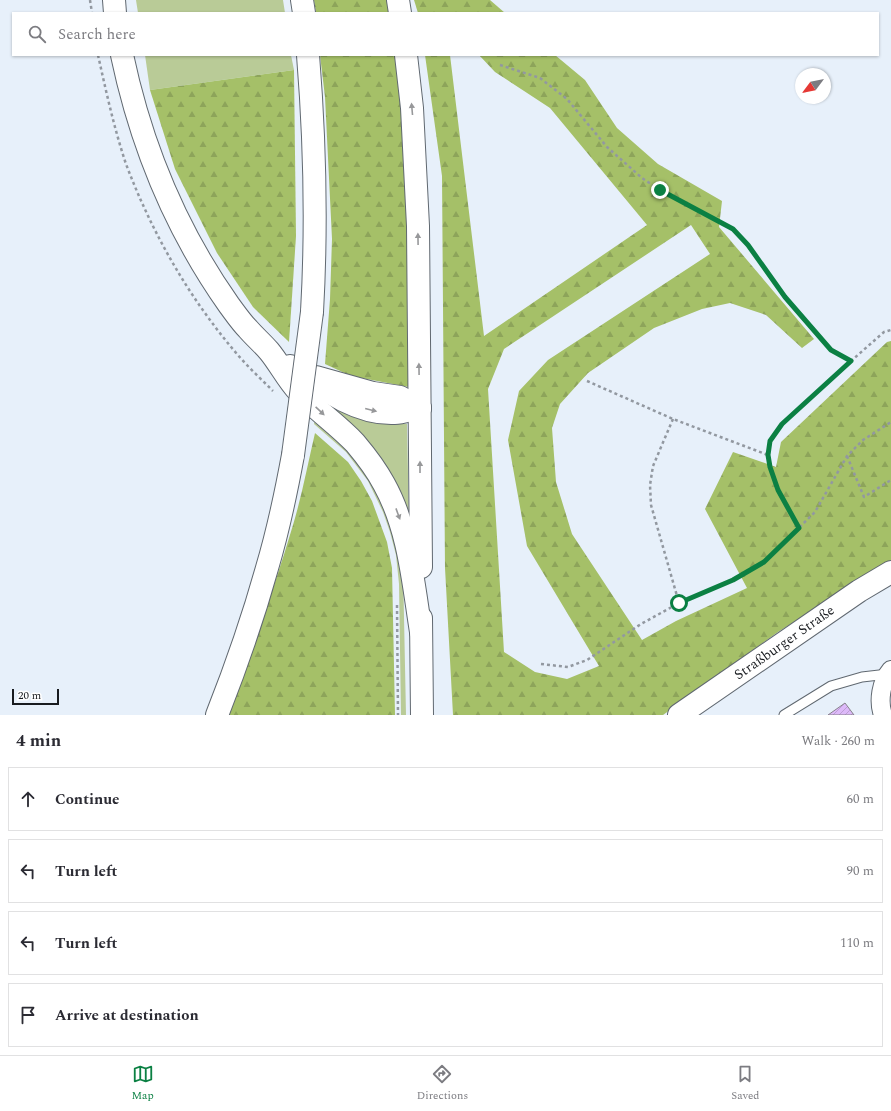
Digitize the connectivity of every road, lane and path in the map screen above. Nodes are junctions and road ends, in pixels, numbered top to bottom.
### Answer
1 (90, 0) edge
2 (114, 0) edge
3 (302, 0) edge
4 (398, 0) edge
5 (92, 12) edge
6 (116, 12) edge
7 (304, 12) edge
8 (400, 12) edge
9 (98, 56) edge
10 (122, 56) edge
11 (308, 56) edge
12 (406, 56) edge
13 (500, 64) dead end
14 (891, 330) edge
15 (268, 350) junction
16 (851, 361) junction
17 (586, 381) dead end
18 (274, 392) dead end
19 (420, 408) junction
20 (673, 419) junction
21 (891, 422) edge
22 (768, 455) junction
23 (847, 456) junction
24 (891, 480) edge
25 (799, 528) junction
26 (891, 572) edge
27 (397, 598) dead end
28 (679, 603) junction
29 (421, 632) junction
30 (540, 664) dead end
31 (890, 672) edge
32 (217, 715) edge
33 (398, 715) edge
34 (422, 715) edge
35 (679, 715) edge
36 (784, 715) edge
37 (883, 715) edge

1 - 5 path
2 - 6 main road
3 - 7 main road
4 - 8 main road
9 - 18 path
10 - 15 main road
11 - 32 main road, bridge
19 -> 12 main road
13 - 16 path
14 - 16 path
15 - 19 main road
15 -> 29 main road
16 - 22 path
17 - 20 path
29 -> 19 main road
20 - 22 path
20 - 28 path
21 - 23 path
22 - 25 path
23 - 24 path
23 - 25 path
25 - 28 path
26 - 35 main road, Straßburger Straße
27 - 33 path
28 - 30 path
29 - 34 main road
31 - 36 lane
31 - 37 street

